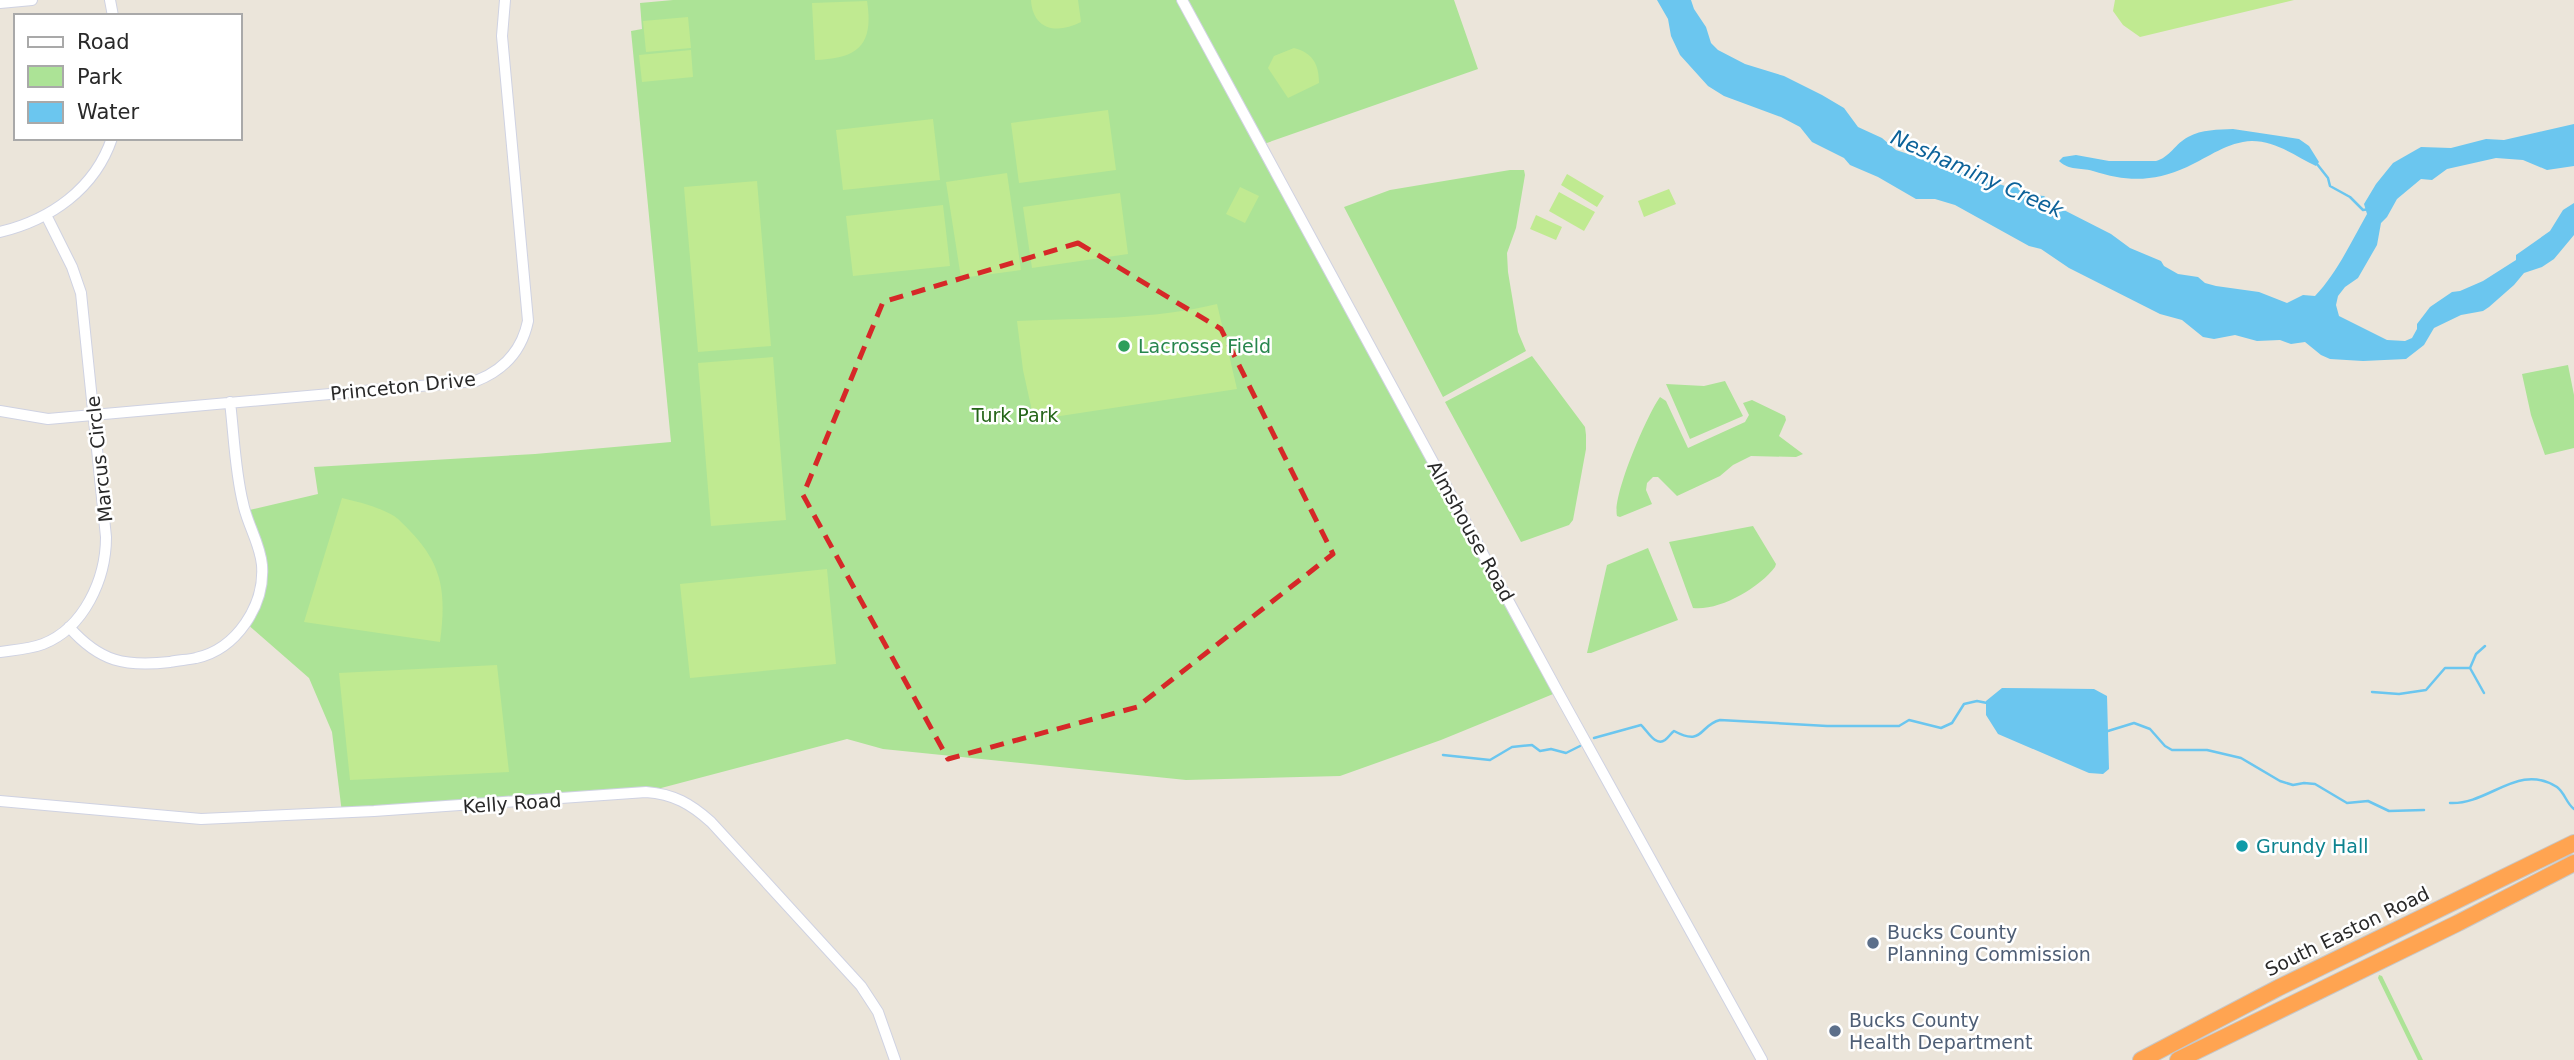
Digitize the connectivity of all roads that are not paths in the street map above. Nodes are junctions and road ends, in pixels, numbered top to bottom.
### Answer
1 (32, 0) edge
2 (505, 0) edge
3 (1182, 0) edge
4 (0, 3) edge
5 (111, 140) edge
6 (46, 215) junction
7 (0, 232) edge
8 (230, 402) junction
9 (0, 411) edge
10 (94, 414) junction
11 (69, 627) junction
12 (0, 652) edge
13 (0, 801) edge
14 (2574, 843) edge
15 (2574, 863) edge
16 (895, 1060) edge
17 (1762, 1060) edge
18 (2141, 1060) edge
19 (2178, 1060) edge

1 - 4 street
2 - 8 street, Princeton Drive
3 - 17 street, Almshouse Road
5 - 6 street
6 - 7 street
6 - 10 street, Marcus Circle
8 - 10 street, Princeton Drive
8 - 11 street
9 - 10 street, Princeton Drive
10 - 11 street, Marcus Circle
11 - 12 street, Marcus Circle
13 - 16 street, Kelly Road
14 - 18 highway, South Easton Road
15 - 19 highway

